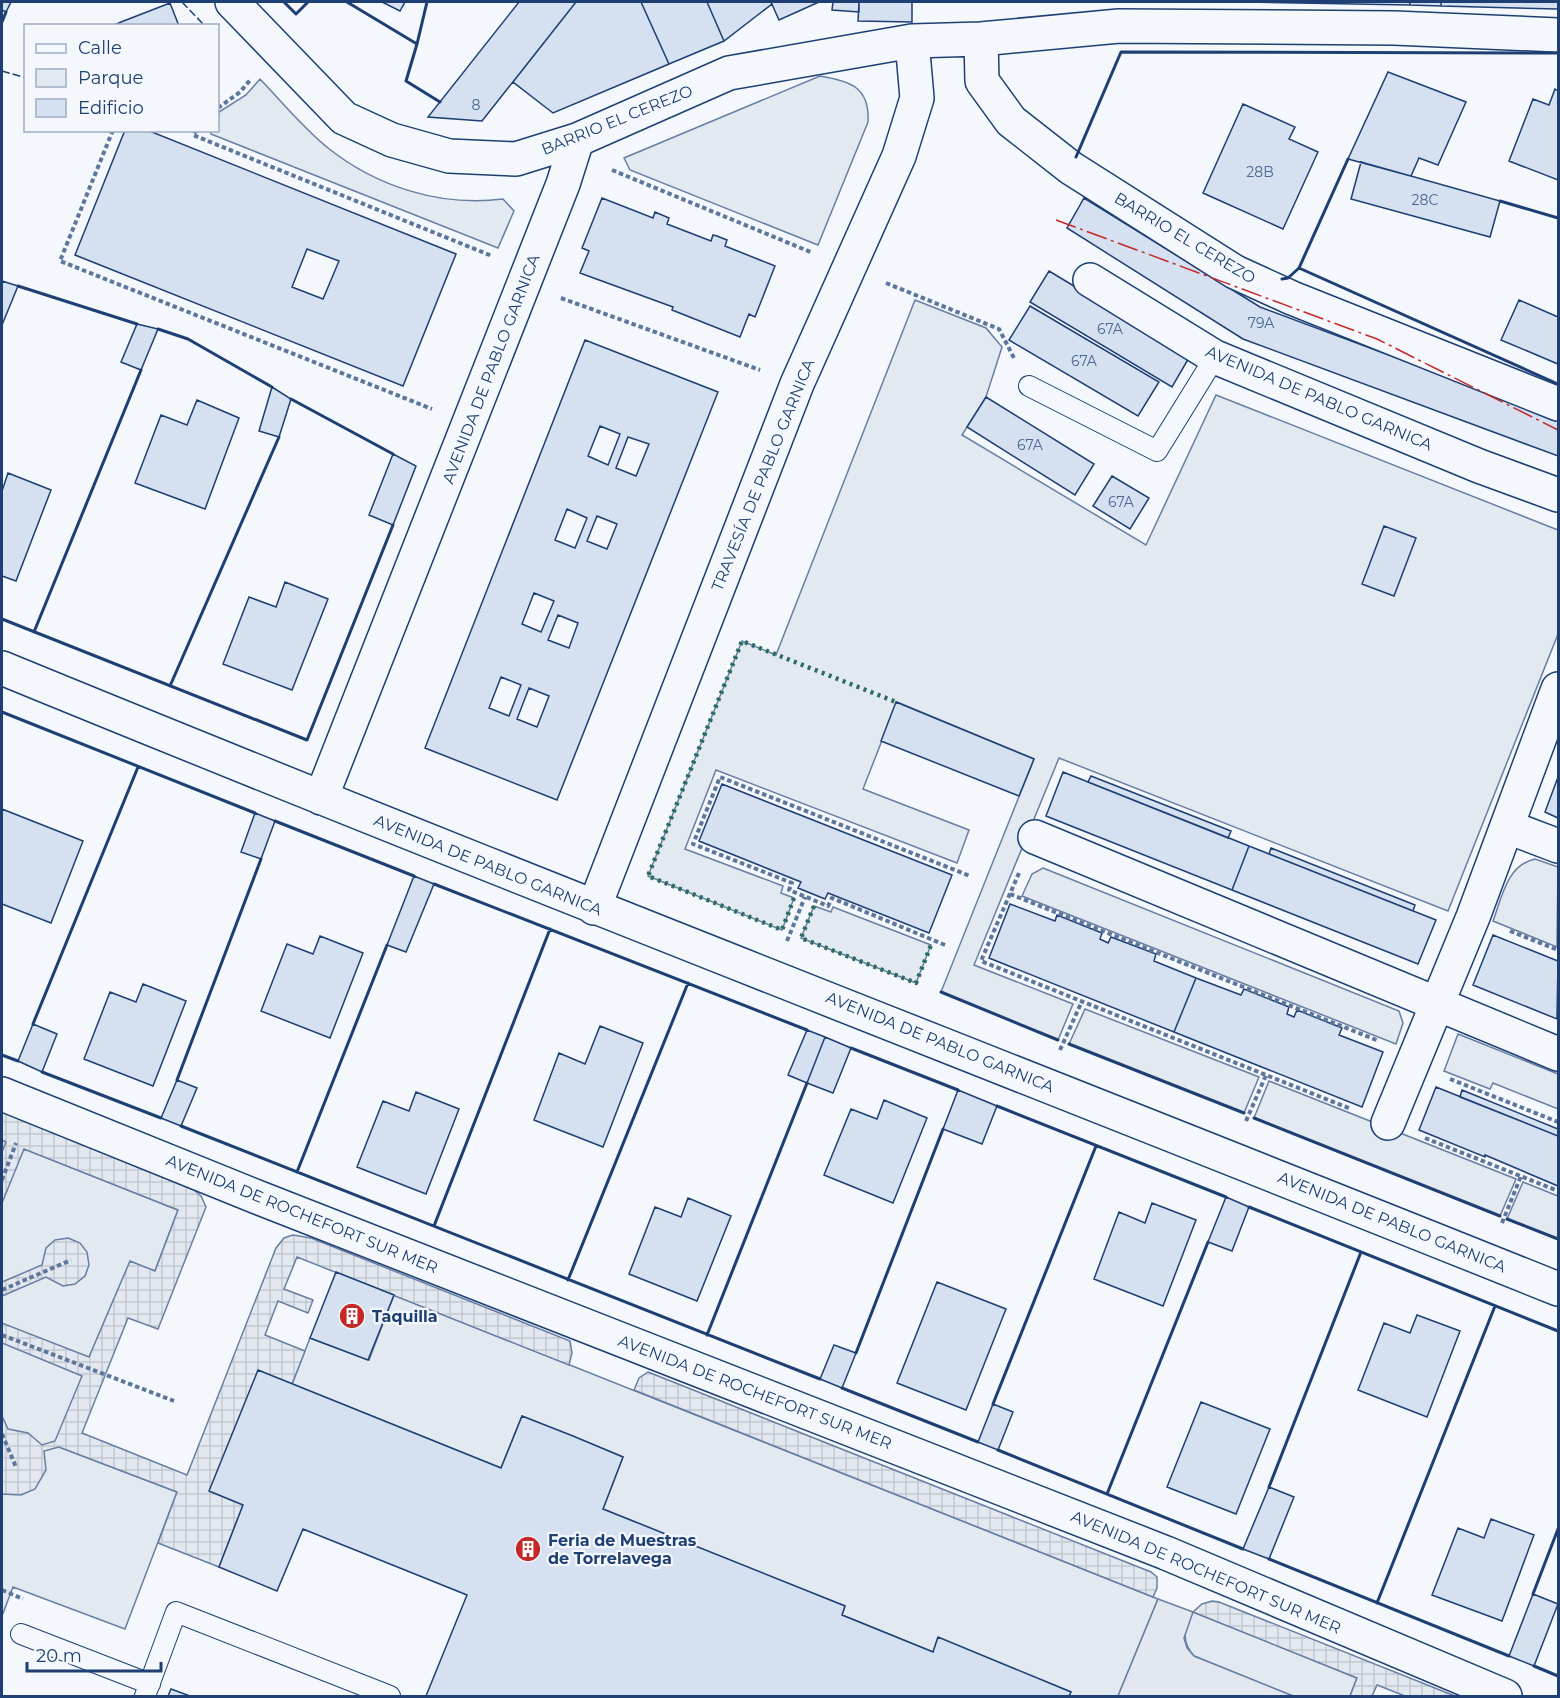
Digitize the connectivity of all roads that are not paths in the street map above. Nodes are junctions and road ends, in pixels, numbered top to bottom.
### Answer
1 (232, 2) edge
2 (1558, 35) edge
3 (981, 39) junction
4 (912, 41) junction
5 (577, 140) junction
6 (1090, 280) dead end
7 (1215, 357) junction
8 (1029, 386) dead end
9 (1558, 404) edge
10 (1558, 495) edge
11 (2, 668) edge
12 (1558, 689) edge
13 (321, 798) junction
14 (1508, 827) junction
15 (1035, 837) road end
16 (1558, 846) edge
17 (594, 908) junction
18 (1437, 1004) junction
19 (1558, 1054) edge
20 (2, 1094) edge
21 (1388, 1123) road end
22 (1558, 1288) edge
23 (21, 1634) dead end
24 (148, 1690) edge
25 (390, 1696) edge
26 (1505, 1696) edge

1 - 5 street, BARRIO EL CEREZO
2 - 3 street, BARRIO EL CEREZO
3 - 4 street, BARRIO EL CEREZO
3 - 9 street, BARRIO EL CEREZO
4 - 5 street, BARRIO EL CEREZO
4 - 17 street, TRAVESÍA DE PABLO GARNICA
5 - 13 street, AVENIDA DE PABLO GARNICA
6 - 7 street, AVENIDA DE PABLO GARNICA
7 - 8 lane
7 - 10 street, AVENIDA DE PABLO GARNICA
11 - 13 street, AVENIDA DE PABLO GARNICA
12 - 14 street
13 - 17 street, AVENIDA DE PABLO GARNICA
14 - 16 street
14 - 18 street
15 - 18 street
17 - 22 street, AVENIDA DE PABLO GARNICA
18 - 19 street
18 - 21 street
20 - 26 street, AVENIDA DE ROCHEFORT SUR MER
23 - 24 lane
24 - 25 lane

